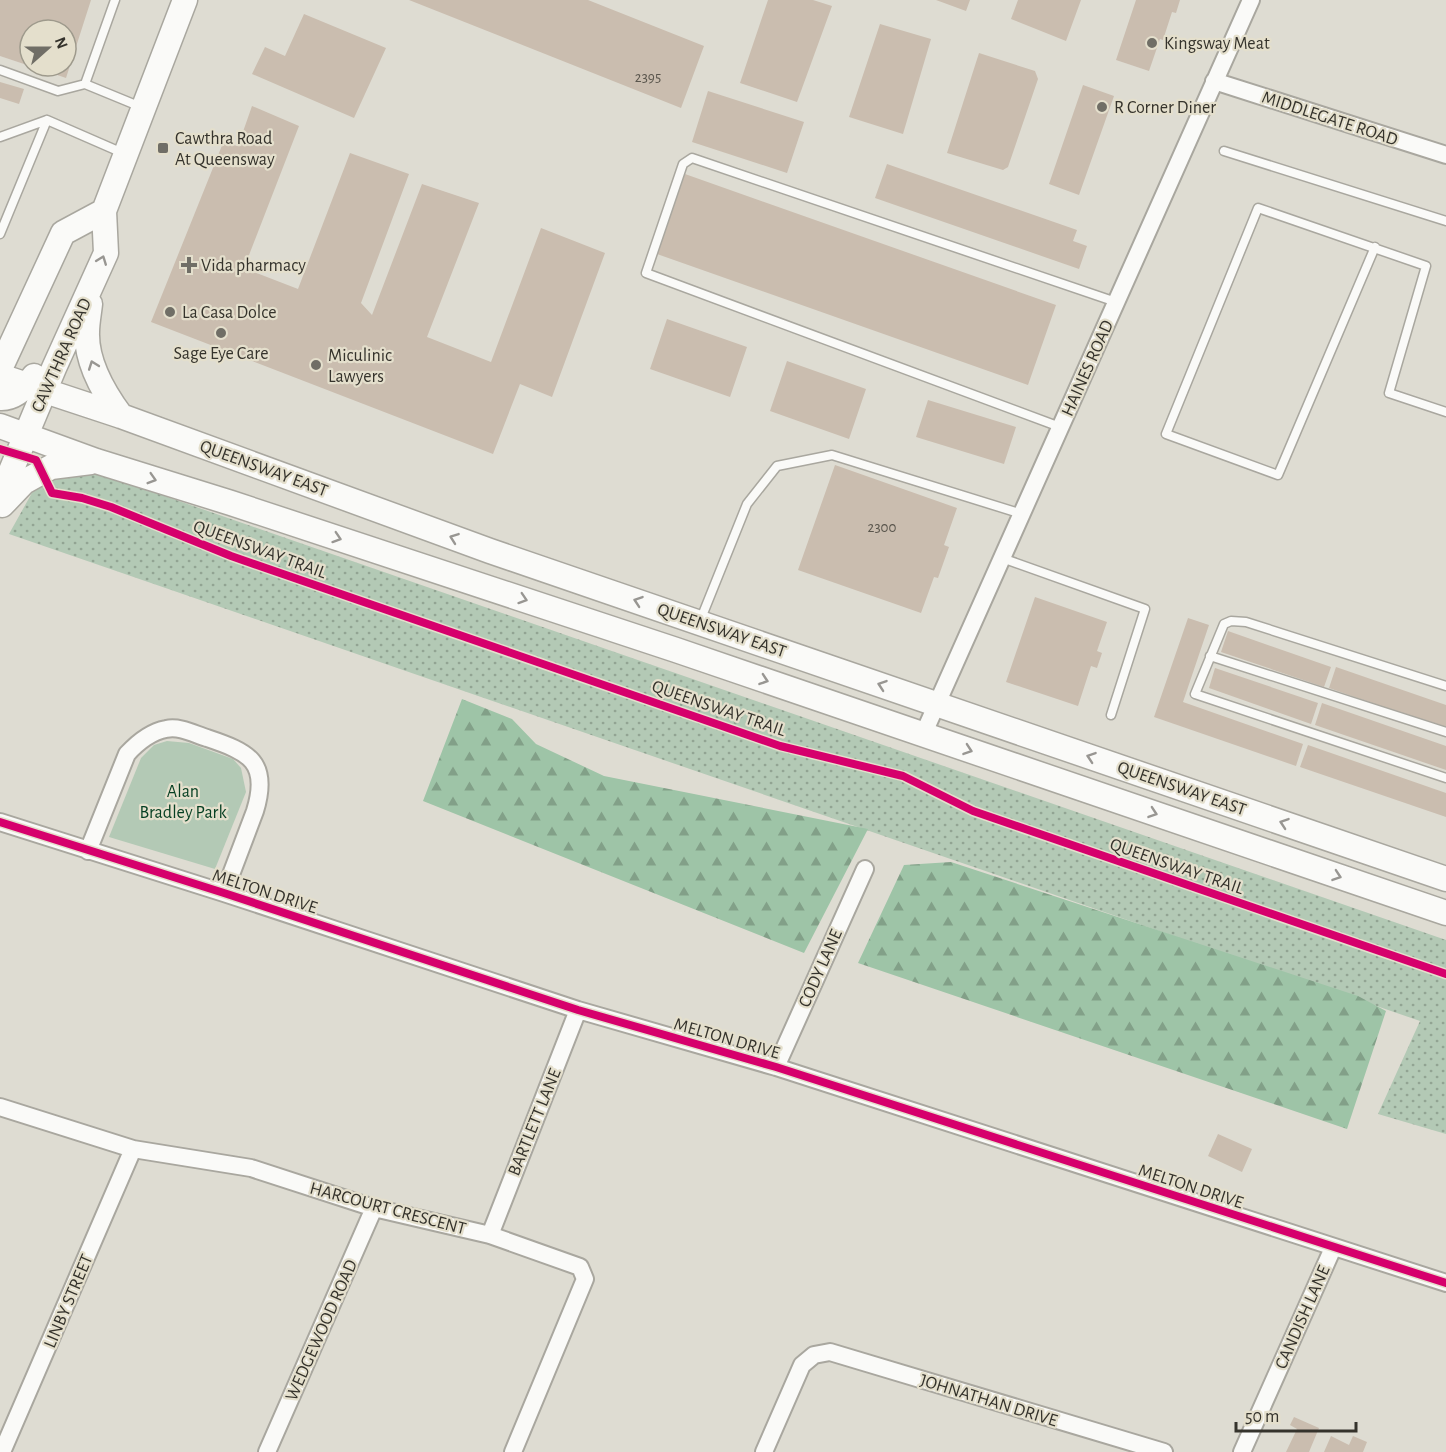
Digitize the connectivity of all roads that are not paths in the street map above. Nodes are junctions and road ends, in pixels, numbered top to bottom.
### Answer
1 (115, 0) edge
2 (185, 0) edge
3 (1251, 0) edge
4 (0, 70) edge
5 (1214, 81) junction
6 (85, 84) junction
7 (144, 108) junction
8 (47, 120) junction
9 (0, 137) edge
10 (1224, 151) dead end
11 (126, 154) junction
12 (1446, 155) edge
13 (104, 211) junction
14 (1446, 220) edge
15 (2, 224) edge
16 (0, 234) edge
17 (1375, 247) junction
18 (42, 276) junction
19 (91, 287) junction
20 (1116, 302) junction
21 (0, 326) edge
22 (0, 369) edge
23 (0, 376) edge
24 (36, 388) junction
25 (0, 398) edge
26 (1446, 412) edge
27 (121, 416) junction
28 (0, 426) edge
29 (1060, 427) junction
30 (26, 436) junction
31 (96, 462) junction
32 (0, 497) edge
33 (0, 507) edge
34 (1022, 514) junction
35 (1002, 558) junction
36 (699, 622) junction
37 (1210, 656) junction
38 (1446, 686) edge
39 (937, 704) junction
40 (1111, 715) dead end
41 (1446, 732) edge
42 (923, 735) junction
43 (1446, 778) edge
44 (0, 822) edge
45 (88, 851) junction
46 (865, 869) dead end
47 (1446, 879) edge
48 (224, 893) junction
49 (1446, 913) edge
50 (578, 1010) junction
51 (776, 1067) junction
52 (0, 1107) edge
53 (133, 1149) junction
54 (374, 1208) junction
55 (490, 1234) junction
56 (1333, 1248) junction
57 (1446, 1283) edge
58 (2, 1452) edge
59 (267, 1452) edge
60 (513, 1452) edge
61 (764, 1452) edge
62 (1164, 1452) edge
63 (1242, 1452) edge

1 - 6 lane
2 - 7 main road, CAWTHRA ROAD
3 - 5 street, HAINES ROAD
4 - 6 lane
5 - 12 street, MIDDLEGATE ROAD
5 - 20 street, HAINES ROAD
6 - 7 lane
7 - 11 main road, CAWTHRA ROAD
8 - 9 lane
8 - 11 lane
8 - 15 lane
10 - 14 lane
11 - 13 main road, CAWTHRA ROAD
13 - 18 main road
19 -> 13 main road, CAWTHRA ROAD
15 - 16 lane
17 - 17 lane
17 - 26 lane
18 - 21 main road
18 - 22 main road
19 - 24 main road, CAWTHRA ROAD
27 -> 19 main road
20 - 29 street, HAINES ROAD
20 - 29 lane
23 - 24 main road, QUEENSWAY EAST
24 - 25 main road
24 - 27 main road, QUEENSWAY EAST
24 - 30 main road, CAWTHRA ROAD
36 -> 27 main road, QUEENSWAY EAST
28 - 30 main road, QUEENSWAY EAST
29 - 34 street, HAINES ROAD
30 - 31 main road, QUEENSWAY EAST
30 - 32 main road, CAWTHRA ROAD
31 - 33 main road
31 -> 42 main road, QUEENSWAY EAST
34 - 35 street, HAINES ROAD
34 - 36 lane
35 - 39 street, HAINES ROAD
35 - 40 lane
39 -> 36 main road, QUEENSWAY EAST
37 - 38 lane
37 - 41 lane
37 - 43 lane
39 - 42 street, HAINES ROAD
47 -> 39 main road, QUEENSWAY EAST
42 -> 49 main road, QUEENSWAY EAST
44 - 45 street, MELTON DRIVE
45 - 48 street, MELTON DRIVE
45 - 48 street
46 - 51 street, CODY LANE
48 - 50 street, MELTON DRIVE
50 - 51 street, MELTON DRIVE
50 - 55 street, BARTLETT LANE
51 - 56 street, MELTON DRIVE
52 - 53 street, HARCOURT CRESCENT
53 - 54 street, HARCOURT CRESCENT
53 - 58 street, LINBY STREET
54 - 55 street, HARCOURT CRESCENT
54 - 59 street, WEDGEWOOD ROAD
55 - 60 street, HARCOURT CRESCENT
56 - 57 street, MELTON DRIVE
56 - 63 street, CANDISH LANE
61 - 62 street, JOHNATHAN DRIVE

